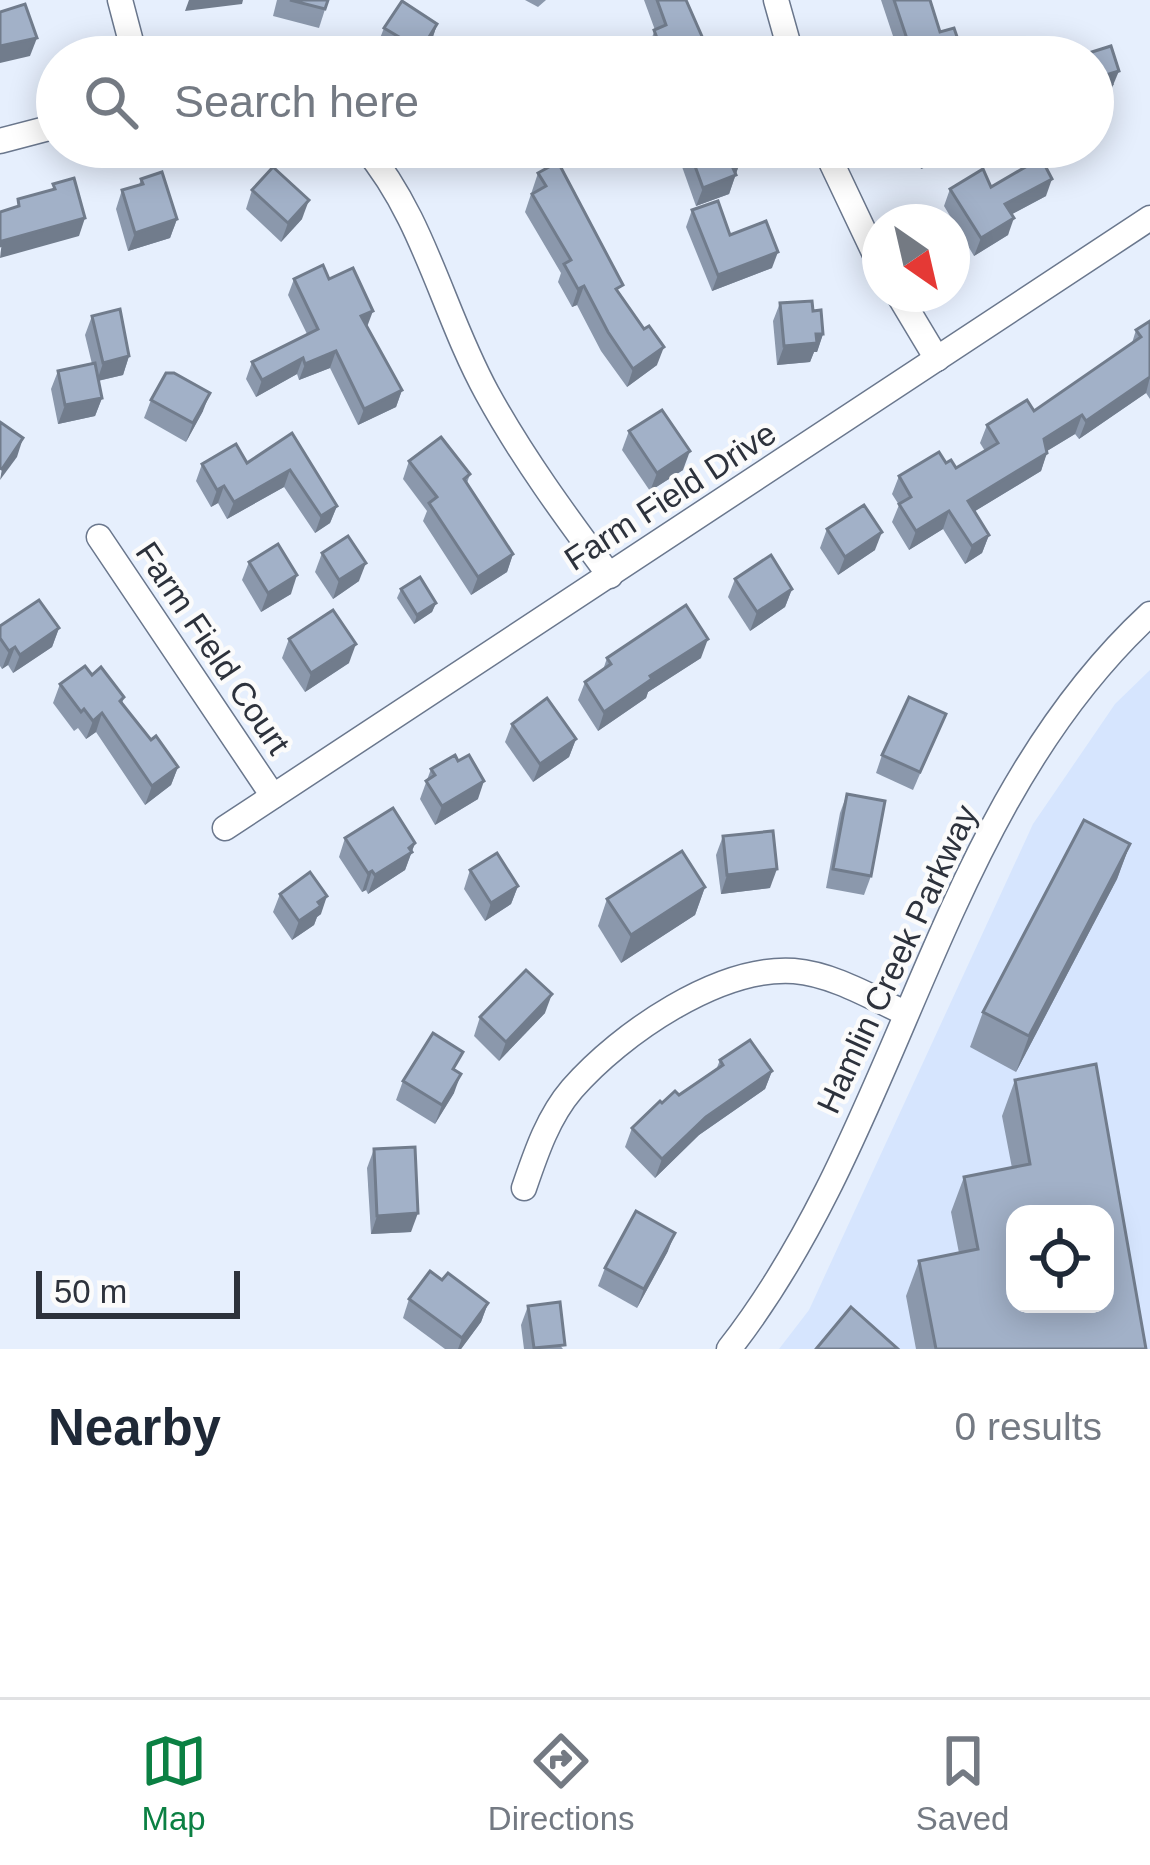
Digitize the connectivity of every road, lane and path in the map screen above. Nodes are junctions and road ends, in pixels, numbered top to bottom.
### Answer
1 (120, 0) edge
2 (776, 0) edge
3 (129, 36) edge
4 (786, 36) edge
5 (36, 132) edge
6 (0, 141) edge
7 (379, 168) edge
8 (834, 168) edge
9 (1150, 218) edge
10 (862, 227) edge
11 (909, 312) edge
12 (937, 359) junction
13 (99, 537) dead end
14 (610, 576) junction
15 (1150, 614) edge
16 (273, 796) junction
17 (226, 828) dead end
18 (905, 1013) junction
19 (524, 1187) dead end
20 (729, 1349) edge

1 - 3 street
2 - 4 street
5 - 6 street
7 - 14 street
8 - 10 street
9 - 12 street, Farm Field Drive
11 - 12 street
12 - 14 street, Farm Field Drive
13 - 16 street, Farm Field Court
14 - 16 street, Farm Field Drive
15 - 18 street, Hamlin Creek Parkway
16 - 17 street, Farm Field Drive
18 - 19 street
18 - 20 street, Hamlin Creek Parkway

